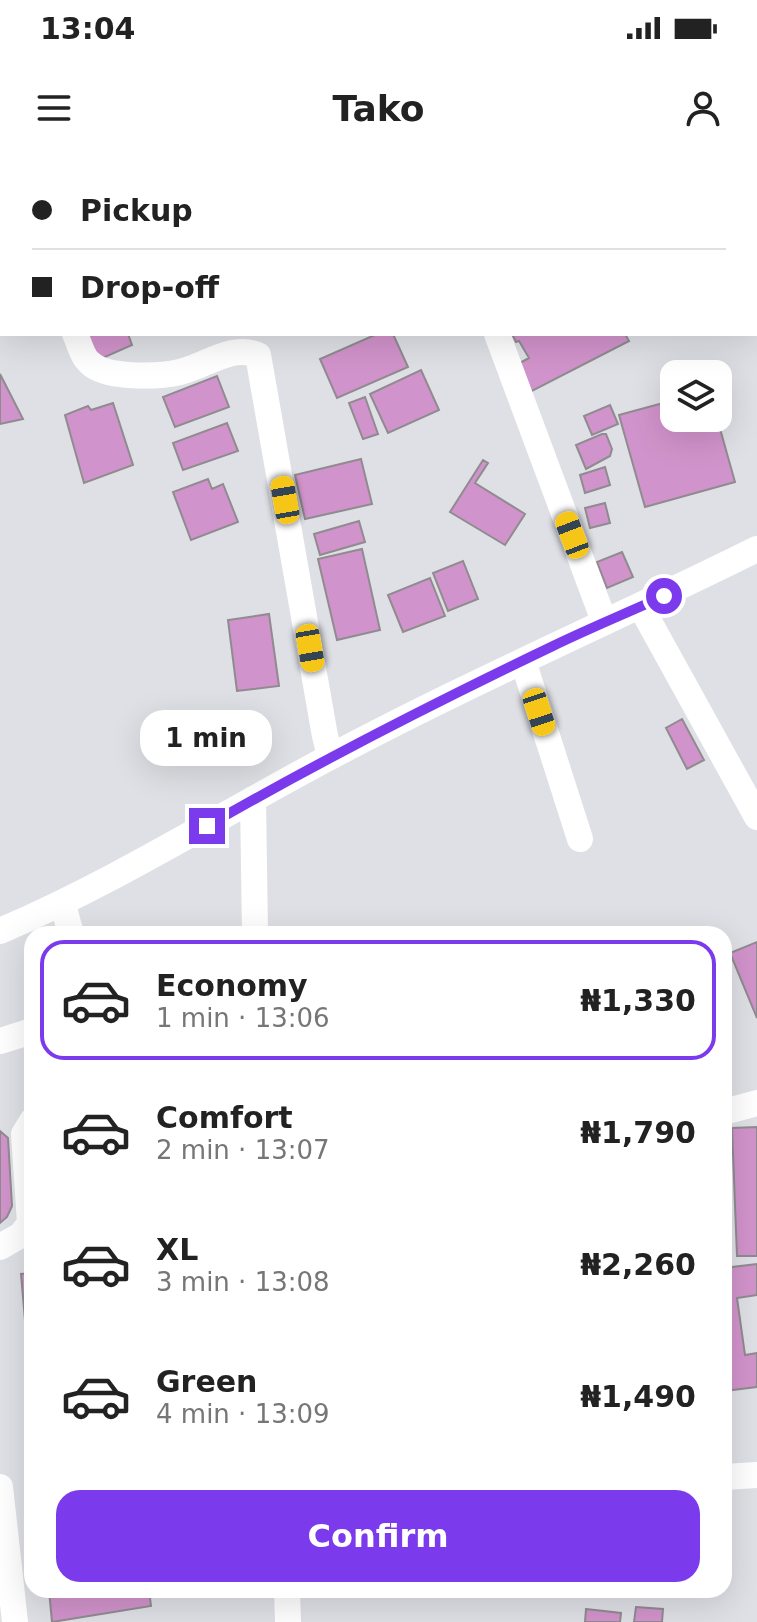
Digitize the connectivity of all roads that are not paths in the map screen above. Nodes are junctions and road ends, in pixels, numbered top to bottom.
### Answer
1 (76, 336) edge
2 (498, 336) edge
3 (757, 549) edge
4 (641, 607) junction
5 (604, 621) junction
6 (523, 661) junction
7 (330, 756) junction
8 (253, 799) junction
9 (757, 817) edge
10 (580, 839) dead end
11 (63, 905) junction
12 (69, 926) edge
13 (255, 926) edge
14 (0, 931) edge
15 (24, 1034) edge
16 (0, 1041) edge
17 (757, 1103) edge
18 (732, 1110) edge
19 (24, 1231) edge
20 (0, 1247) edge
21 (757, 1475) edge
22 (732, 1477) edge
23 (0, 1487) edge
24 (287, 1598) edge
25 (15, 1622) edge
26 (288, 1622) edge

1 - 7 street
2 - 5 street
3 - 4 street
4 - 5 street
4 - 9 street
5 - 6 street
6 - 7 street
6 - 10 street
7 - 8 street
8 - 11 street
8 - 13 street
11 - 12 street
11 - 14 street
15 - 16 street
17 - 18 street
19 - 20 street
21 - 22 street
23 - 25 street
24 - 26 street

